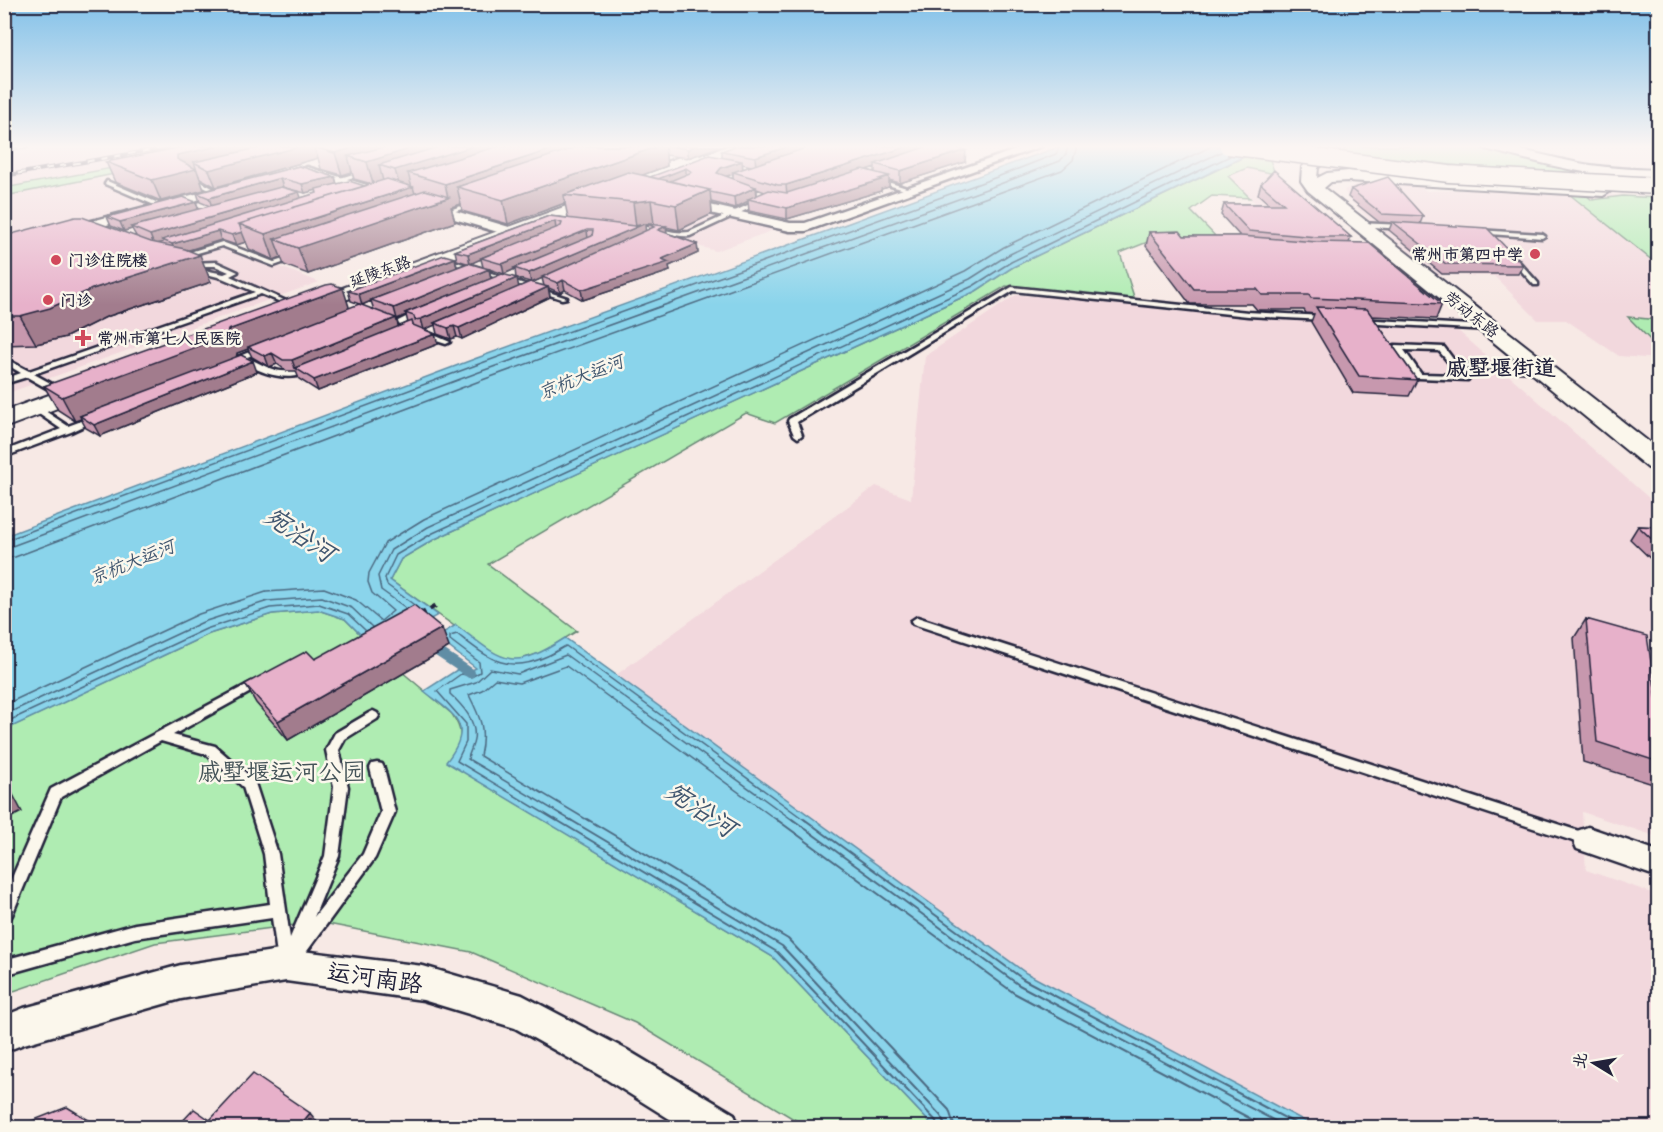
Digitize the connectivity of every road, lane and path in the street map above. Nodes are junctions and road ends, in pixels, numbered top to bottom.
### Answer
1 (144, 199) edge
2 (197, 199) edge
3 (591, 199) edge
4 (605, 199) edge
5 (764, 199) edge
6 (884, 199) edge
7 (1327, 199) edge
8 (408, 201) edge
9 (481, 201) edge
10 (674, 201) edge
11 (161, 206) junction
12 (437, 211) junction
13 (733, 214) junction
14 (543, 220) junction
15 (566, 222) edge
16 (1358, 225) junction
17 (1406, 228) edge
18 (624, 229) edge
19 (505, 230) junction
20 (1466, 231) edge
21 (1490, 232) junction
22 (60, 233) edge
23 (1542, 236) dead end
24 (1497, 241) edge
25 (248, 246) edge
26 (237, 249) junction
27 (1505, 250) edge
28 (306, 253) edge
29 (168, 255) edge
30 (440, 258) junction
31 (481, 263) edge
32 (192, 264) dead end
33 (185, 268) edge
34 (470, 268) junction
35 (459, 272) edge
36 (514, 274) edge
37 (224, 276) junction
38 (504, 278) junction
39 (493, 283) edge
40 (543, 283) edge
41 (1536, 284) dead end
42 (533, 288) junction
43 (261, 292) junction
44 (522, 292) edge
45 (564, 298) dead end
46 (429, 310) edge
47 (279, 311) junction
48 (1328, 319) edge
49 (389, 320) edge
50 (1351, 320) edge
51 (398, 324) junction
52 (1489, 328) junction
53 (436, 329) edge
54 (418, 331) junction
55 (446, 342) edge
56 (274, 345) edge
57 (4, 360) edge
58 (246, 360) junction
59 (235, 364) edge
60 (1454, 365) junction
61 (318, 366) edge
62 (1542, 370) junction
63 (30, 373) junction
64 (108, 376) edge
65 (4, 382) edge
66 (62, 393) junction
67 (36, 408) junction
68 (4, 409) edge
69 (102, 417) edge
70 (4, 420) edge
71 (68, 430) junction
72 (798, 435) dead end
73 (1650, 446) edge
74 (4, 454) edge
75 (439, 604) dead end
76 (410, 620) edge
77 (917, 621) dead end
78 (252, 686) edge
79 (373, 716) dead end
80 (160, 736) junction
81 (377, 768) dead end
82 (1588, 840) joint
83 (1659, 864) edge
84 (278, 909) junction
85 (4, 915) edge
86 (286, 965) junction
87 (4, 968) edge
88 (4, 1034) edge
89 (720, 1128) edge

1 - 11 lane
2 - 11 street
3 - 19 main road, 延陵东路
4 - 14 main road, 延陵东路
5 - 13 lane
6 - 13 street
7 - 16 main road, 劳动东路
8 - 12 street
9 - 12 lane
10 - 13 street
11 - 22 street
12 - 19 street
13 - 18 lane
14 - 15 lane
14 - 19 main road, 延陵东路
16 - 17 lane
16 - 52 main road, 劳动东路
19 - 30 main road, 延陵东路
19 - 47 main road, 延陵东路
20 - 21 lane
21 - 23 lane
21 - 24 lane
25 - 26 lane
26 - 28 lane
26 - 29 lane
27 - 41 lane
30 - 34 lane
30 - 47 main road, 延陵东路
31 - 34 lane
32 - 37 lane
33 - 37 lane
34 - 35 lane
34 - 38 lane
36 - 38 lane
37 - 43 lane
38 - 39 lane
38 - 42 lane
40 - 42 lane
42 - 44 lane
42 - 45 lane
43 - 47 lane
43 - 63 lane
46 - 51 lane
48 - 72 lane
49 - 51 lane
50 - 52 lane
51 - 54 lane
52 - 62 main road, 劳动东路
53 - 54 lane
54 - 55 lane
56 - 58 lane
57 - 63 lane
58 - 59 lane
58 - 61 lane
60 - 60 lane
60 - 62 lane
62 - 73 main road, 劳动东路
63 - 65 lane
63 - 66 lane
64 - 66 main road
66 - 67 main road
66 - 68 main road
67 - 70 main road
67 - 71 lane
69 - 71 lane
71 - 74 lane
75 - 76 path
77 - 82 lane
78 - 80 lane
79 - 86 lane
80 - 84 lane
80 - 85 lane
81 - 86 lane
82 - 83 street
84 - 86 lane
84 - 87 lane
86 - 88 street, 运河南路
86 - 89 street, 运河南路

